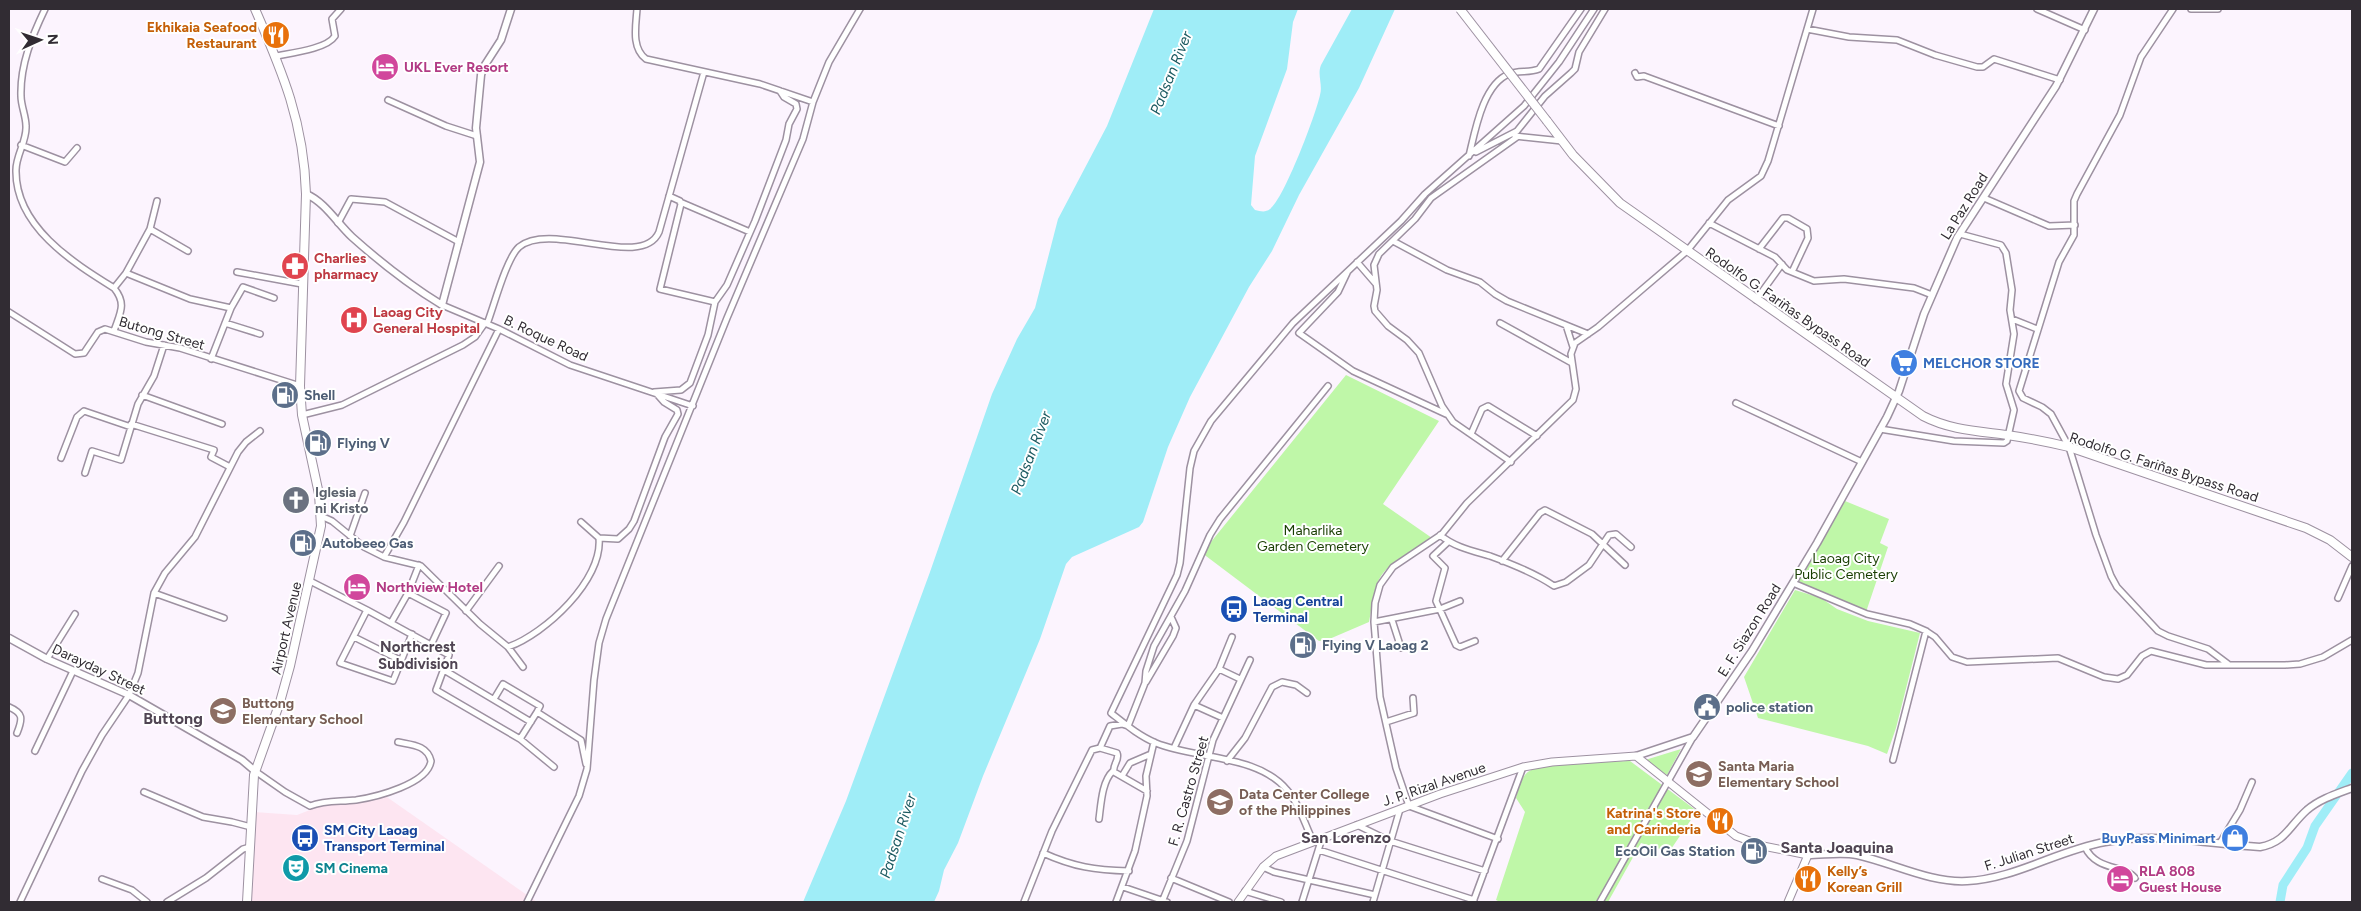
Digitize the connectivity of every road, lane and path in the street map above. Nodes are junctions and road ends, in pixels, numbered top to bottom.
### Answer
1 (46, 9) edge
2 (255, 9) edge
3 (341, 9) edge
4 (511, 9) edge
5 (637, 9) edge
6 (860, 9) edge
7 (1460, 9) edge
8 (1581, 9) edge
9 (1594, 9) edge
10 (1605, 9) edge
11 (1813, 9) edge
12 (2037, 9) edge
13 (2094, 9) edge
14 (2173, 9) edge
15 (2191, 9) edge
16 (2218, 9) edge
17 (1807, 29) junction
18 (2085, 30) junction
19 (276, 56) junction
20 (704, 72) junction
21 (1635, 73) dead end
22 (2060, 80) junction
23 (780, 91) junction
24 (388, 100) dead end
25 (812, 102) junction
26 (1779, 126) junction
27 (477, 136) junction
28 (1510, 136) junction
29 (1517, 136) junction
30 (1562, 141) junction
31 (21, 145) junction
32 (77, 148) dead end
33 (1468, 156) junction
34 (306, 194) junction
35 (669, 196) junction
36 (1984, 198) junction
37 (157, 201) dead end
38 (680, 202) junction
39 (338, 223) junction
40 (1709, 223) junction
41 (2075, 225) junction
42 (150, 229) junction
43 (750, 232) junction
44 (1960, 234) junction
45 (1393, 241) junction
46 (459, 242) junction
47 (1759, 249) junction
48 (188, 251) dead end
49 (1687, 251) junction
50 (1357, 262) junction
51 (1782, 264) junction
52 (237, 272) dead end
53 (1347, 272) junction
54 (1792, 272) junction
55 (126, 273) junction
56 (302, 284) junction
57 (1377, 284) junction
58 (114, 288) junction
59 (1932, 295) junction
60 (274, 298) dead end
61 (1756, 300) junction
62 (715, 302) junction
63 (442, 305) junction
64 (231, 308) junction
65 (9, 312) edge
66 (2012, 319) junction
67 (225, 323) junction
68 (1500, 323) dead end
69 (486, 324) junction
70 (1566, 325) junction
71 (499, 329) junction
72 (2038, 329) junction
73 (114, 331) junction
74 (260, 334) dead end
75 (1588, 334) junction
76 (164, 346) junction
77 (1573, 347) junction
78 (211, 359) junction
79 (1572, 364) junction
80 (300, 386) junction
81 (1328, 386) dead end
82 (655, 393) junction
83 (142, 395) junction
84 (1896, 398) junction
85 (1736, 403) dead end
86 (693, 406) junction
87 (1447, 414) junction
88 (302, 415) junction
89 (222, 424) dead end
90 (131, 426) junction
91 (1880, 429) junction
92 (260, 430) dead end
93 (1470, 434) junction
94 (1537, 436) junction
95 (2008, 436) junction
96 (2069, 447) junction
97 (62, 458) dead end
98 (1511, 462) junction
99 (1862, 462) junction
100 (230, 467) junction
101 (85, 473) dead end
102 (365, 492) dead end
103 (321, 516) junction
104 (581, 522) dead end
105 (350, 536) junction
106 (1440, 536) junction
107 (599, 538) junction
108 (1448, 542) junction
109 (1602, 544) junction
110 (1630, 547) dead end
111 (384, 557) junction
112 (2352, 557) edge
113 (1502, 561) junction
114 (419, 565) junction
115 (1625, 565) dead end
116 (499, 566) dead end
117 (2352, 566) edge
118 (310, 581) junction
119 (1794, 583) junction
120 (154, 593) junction
121 (408, 593) junction
122 (2338, 598) dead end
123 (1460, 601) dead end
124 (1440, 609) junction
125 (367, 610) junction
126 (466, 611) junction
127 (75, 614) dead end
128 (1171, 617) junction
129 (224, 618) dead end
130 (1392, 620) junction
131 (1374, 622) junction
132 (391, 623) junction
133 (1926, 631) junction
134 (412, 634) junction
135 (354, 637) junction
136 (9, 638) edge
137 (1232, 638) dead end
138 (2352, 640) edge
139 (1475, 641) dead end
140 (431, 645) junction
141 (508, 647) junction
142 (1401, 648) dead end
143 (47, 659) junction
144 (400, 660) junction
145 (1250, 660) dead end
146 (2228, 664) junction
147 (523, 667) dead end
148 (1218, 669) junction
149 (444, 670) junction
150 (73, 671) junction
151 (1240, 679) junction
152 (1145, 682) junction
153 (1307, 693) dead end
154 (129, 695) junction
155 (1413, 698) dead end
156 (494, 699) junction
157 (1194, 705) junction
158 (9, 707) edge
159 (537, 712) junction
160 (1223, 718) junction
161 (531, 722) junction
162 (1386, 722) junction
163 (1128, 726) junction
164 (17, 733) dead end
165 (1693, 737) junction
166 (520, 739) junction
167 (398, 742) dead end
168 (1154, 742) junction
169 (1100, 748) junction
170 (1174, 748) junction
171 (35, 751) dead end
172 (1151, 754) junction
173 (1207, 756) junction
174 (1636, 756) junction
175 (1893, 760) dead end
176 (1227, 761) junction
177 (554, 767) dead end
178 (1523, 767) junction
179 (587, 769) junction
180 (255, 771) junction
181 (1113, 771) junction
182 (1122, 776) junction
183 (1668, 781) junction
184 (2252, 782) dead end
185 (2352, 788) edge
186 (1147, 791) junction
187 (144, 792) dead end
188 (1409, 806) junction
189 (1400, 809) junction
190 (1099, 819) dead end
191 (1356, 824) junction
192 (251, 827) junction
193 (1322, 838) junction
194 (1498, 839) junction
195 (1313, 841) junction
196 (1390, 841) junction
197 (2220, 843) junction
198 (250, 847) junction
199 (2085, 847) junction
200 (1319, 850) junction
201 (1043, 853) junction
202 (1808, 855) junction
203 (1263, 867) junction
204 (1382, 869) junction
205 (1129, 871) junction
206 (1485, 871) junction
207 (1171, 878) junction
208 (2135, 878) dead end
209 (102, 879) dead end
210 (1308, 881) junction
211 (1123, 887) junction
212 (1245, 891) junction
213 (1375, 895) junction
214 (1474, 901) edge
215 (20, 902) edge
216 (147, 902) edge
217 (167, 902) edge
218 (247, 902) edge
219 (526, 902) edge
220 (1024, 902) edge
221 (1116, 902) edge
222 (1164, 902) edge
223 (1229, 902) edge
224 (1238, 902) edge
225 (1281, 902) edge
226 (1302, 902) edge
227 (1373, 902) edge
228 (1600, 902) edge
229 (1788, 902) edge

1 - 31 street
2 - 19 main road, Airport Avenue
3 - 19 street
4 - 27 street
5 - 20 street
6 - 25 street
7 - 30 main road, Rodolfo G. Fariñas Bypass Road, bridge
8 - 33 street
9 - 33 street
10 - 28 street
11 - 17 street
12 - 18 street
13 - 18 street, La Paz Road
14 - 41 street
15 - 16 street
17 - 22 street
17 - 26 street
18 - 22 street, La Paz Road
19 - 34 main road, Airport Avenue
20 - 23 street
20 - 35 street
21 - 26 street
22 - 36 street, La Paz Road
23 - 25 street
23 - 43 street
24 - 27 street
25 - 86 street
26 - 40 street
27 - 46 street
28 - 29 street
28 - 33 street
29 - 30 street
29 - 45 street
30 - 49 main road, Rodolfo G. Fariñas Bypass Road
31 - 32 street
31 - 58 street
33 - 50 street
34 - 39 street, B. Roque Road
34 - 56 main road, Airport Avenue
35 - 38 street
35 - 69 street
36 - 41 street
36 - 44 street, La Paz Road
37 - 42 street
38 - 43 street
38 - 62 street
39 - 46 street
39 - 63 street, B. Roque Road
40 - 47 street
40 - 49 street
41 - 72 street
42 - 48 street
42 - 55 street
43 - 62 street
44 - 59 street, La Paz Road
44 - 66 street
45 - 57 street
45 - 70 street
46 - 63 street
47 - 51 street
47 - 54 street
49 - 61 main road, Rodolfo G. Fariñas Bypass Road
49 - 75 street
50 - 53 street
50 - 57 street
51 - 54 street
51 - 61 street
52 - 56 street
53 - 87 street
53 - 163 street
54 - 59 street
55 - 58 street
55 - 64 street
56 - 80 main road, Airport Avenue
57 - 87 street
58 - 73 street
59 - 84 street, La Paz Road
60 - 64 street
61 - 84 main road, Rodolfo G. Fariñas Bypass Road
62 - 82 street
63 - 69 street, B. Roque Road
64 - 67 street
65 - 73 street, Butong Street
66 - 72 street
66 - 95 street
67 - 74 street
67 - 78 street
68 - 79 street
69 - 71 street, B. Roque Road
69 - 88 street
70 - 75 street
70 - 77 street
71 - 82 street, B. Roque Road
71 - 111 street
72 - 96 street
73 - 76 street, Butong Street
75 - 77 street
76 - 78 street, Butong Street
76 - 83 street
77 - 79 street
78 - 80 street, Butong Street
79 - 94 street
80 - 88 main road, Airport Avenue
81 - 128 street
82 - 86 street, B. Roque Road
82 - 107 street
83 - 89 street
83 - 90 street
84 - 91 street, La Paz Road
84 - 95 main road, Rodolfo G. Fariñas Bypass Road
85 - 99 street
86 - 179 street
87 - 93 street
88 - 103 main road, Airport Avenue
90 - 97 street
90 - 100 street
90 - 101 street
91 - 95 street
91 - 99 street, E. F. Siazon Road
92 - 100 street
93 - 94 street
93 - 98 street
94 - 98 street
95 - 96 main road, Rodolfo G. Fariñas Bypass Road
96 - 112 main road, Rodolfo G. Fariñas Bypass Road
96 - 146 street
98 - 106 street
99 - 119 street, E. F. Siazon Road
100 - 120 street
102 - 105 street
103 - 105 street
103 - 118 main road, Airport Avenue
104 - 107 street
105 - 111 street
106 - 108 street
106 - 131 street
107 - 141 street
108 - 113 street
108 - 124 street
109 - 110 street
109 - 113 street
109 - 113 street
109 - 115 street
111 - 114 street
114 - 121 street
114 - 126 street
116 - 126 street
117 - 122 street
118 - 125 street
118 - 180 main road, Airport Avenue
119 - 133 street
119 - 165 street, E. F. Siazon Road
120 - 129 street
120 - 154 street
121 - 132 street
121 - 140 street
123 - 124 street
124 - 130 street
124 - 139 street
125 - 132 street
125 - 135 street
126 - 141 street
127 - 143 street
128 - 152 street
128 - 152 street
130 - 131 street
130 - 142 street
131 - 162 street
132 - 134 street
133 - 146 street
133 - 175 street
134 - 140 street
134 - 144 street
135 - 144 street
135 - 144 street
136 - 143 street, Darayday Street
137 - 148 street
138 - 146 street
140 - 149 street
141 - 147 street
143 - 150 street, Darayday Street
145 - 151 street, F. R. Castro Street
148 - 151 street
148 - 157 street
149 - 156 street
149 - 166 street
150 - 154 street, Darayday Street
150 - 171 street
151 - 160 street, F. R. Castro Street
152 - 163 street
153 - 176 street
154 - 180 street, Darayday Street
154 - 215 street
155 - 162 street
156 - 159 street
156 - 161 street
157 - 160 street
157 - 170 street
158 - 164 street
159 - 161 street
159 - 179 street
160 - 173 street, F. R. Castro Street
161 - 166 street
162 - 188 street
163 - 168 street
163 - 169 street
165 - 174 street
165 - 183 street
166 - 177 street
167 - 180 street
168 - 170 street
168 - 172 street
169 - 181 street
169 - 201 street
170 - 173 street
172 - 182 street
172 - 186 street
173 - 176 street
173 - 207 street, F. R. Castro Street
174 - 178 main road, J. P. Rizal Avenue
174 - 183 main road, F. Julian Street
176 - 195 street
178 - 188 main road, J. P. Rizal Avenue
178 - 194 street
179 - 219 street
180 - 192 main road, Airport Avenue
181 - 182 street
181 - 190 street
182 - 186 street
183 - 202 main road, F. Julian Street
183 - 228 street
184 - 197 street
185 - 197 street, F. Julian Street
186 - 205 street
187 - 192 street
188 - 189 main road, J. P. Rizal Avenue
188 - 194 street
189 - 191 main road, J. P. Rizal Avenue
189 - 196 street
191 - 193 main road, J. P. Rizal Avenue
191 - 196 street
192 - 198 main road, Airport Avenue
193 - 195 main road, J. P. Rizal Avenue
193 - 200 street
194 - 206 street
195 - 203 main road, J. P. Rizal Avenue
196 - 204 street
196 - 206 street
197 - 199 street, F. Julian Street
198 - 217 street
198 - 218 main road, Airport Avenue
199 - 202 street, F. Julian Street
199 - 208 street
200 - 204 street
200 - 210 street
201 - 205 street
201 - 220 street
202 - 229 main road
203 - 210 street
203 - 212 main road, J. P. Rizal Avenue
204 - 213 street
204 - 214 street
205 - 211 street
206 - 214 street
207 - 222 street, F. R. Castro Street
207 - 223 street
209 - 216 street
210 - 213 street
210 - 226 street
211 - 221 street
211 - 222 street
212 - 224 main road, J. P. Rizal Avenue
212 - 225 street
213 - 227 street

